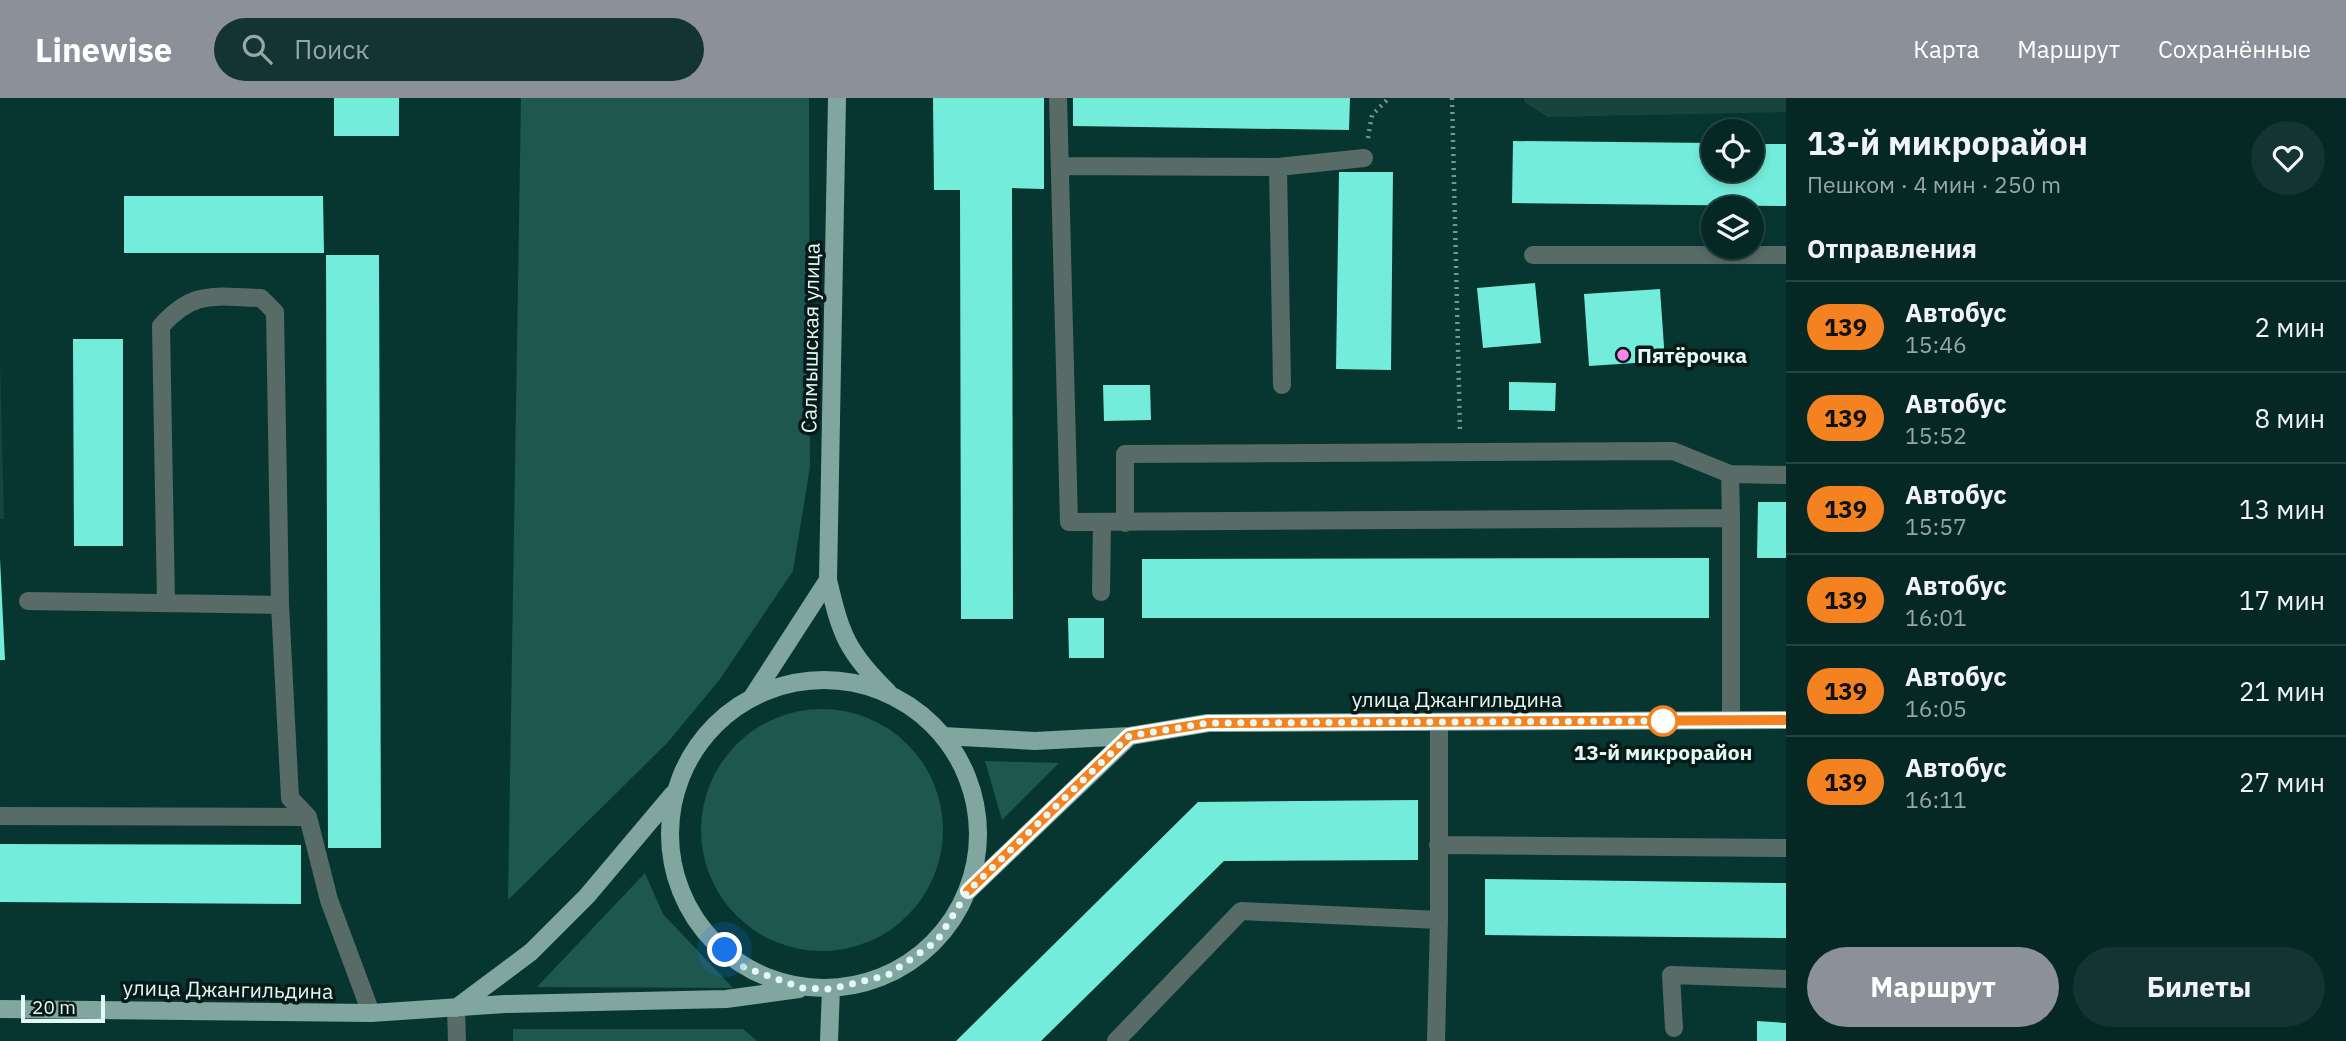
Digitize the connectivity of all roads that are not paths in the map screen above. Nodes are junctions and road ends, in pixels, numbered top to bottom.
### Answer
1 (837, 98) edge
2 (1058, 98) edge
3 (1364, 158) road end
4 (1060, 166) junction
5 (1278, 167) junction
6 (1533, 255) dead end
7 (1786, 255) edge
8 (1282, 386) dead end
9 (1730, 474) junction
10 (1786, 475) edge
11 (1731, 518) junction
12 (1102, 523) junction
13 (1125, 523) junction
14 (828, 580) junction
15 (1101, 593) dead end
16 (28, 601) dead end
17 (166, 602) junction
18 (280, 605) junction
19 (890, 694) junction
20 (753, 696) junction
21 (1731, 720) junction
22 (1786, 720) edge
23 (1439, 722) junction
24 (943, 736) junction
25 (1129, 736) junction
26 (673, 794) junction
27 (0, 816) edge
28 (308, 817) junction
29 (1438, 845) junction
30 (1786, 848) edge
31 (968, 891) junction
32 (1439, 920) junction
33 (1786, 979) edge
34 (802, 988) junction
35 (831, 989) junction
36 (0, 1009) edge
37 (456, 1009) junction
38 (370, 1013) junction
39 (1674, 1028) dead end
40 (457, 1041) edge
41 (829, 1041) edge
42 (1116, 1041) edge
43 (1436, 1041) edge

1 - 14 main road, Салмышская улица
2 - 4 lane
3 - 5 lane
4 - 5 lane
4 - 12 lane
5 - 8 lane
6 - 7 lane
9 - 10 lane
9 - 11 lane
9 - 13 lane
11 - 13 lane
11 - 21 lane
12 - 13 lane
12 - 15 lane
14 - 19 main road, Салмышская улица
14 - 20 main road
16 - 17 lane
17 - 18 lane
17 - 18 lane
18 - 28 lane
19 - 20 main road
19 - 24 main road, Салмышская улица
20 - 26 main road
21 - 22 main road, улица Джангильдина
21 - 23 main road, улица Джангильдина
23 - 25 main road, улица Джангильдина
23 - 29 lane
24 - 25 main road, улица Джангильдина
24 - 31 main road
25 - 31 main road
26 - 34 main road
26 - 37 main road
27 - 28 lane
28 - 38 lane
29 - 30 lane
29 - 32 lane
31 - 35 main road
32 - 42 lane
32 - 43 lane
33 - 39 lane
34 - 35 main road
34 - 37 main road, улица Джангильдина
35 - 41 main road
36 - 38 main road, улица Джангильдина
37 - 38 main road, улица Джангильдина
37 - 40 lane

